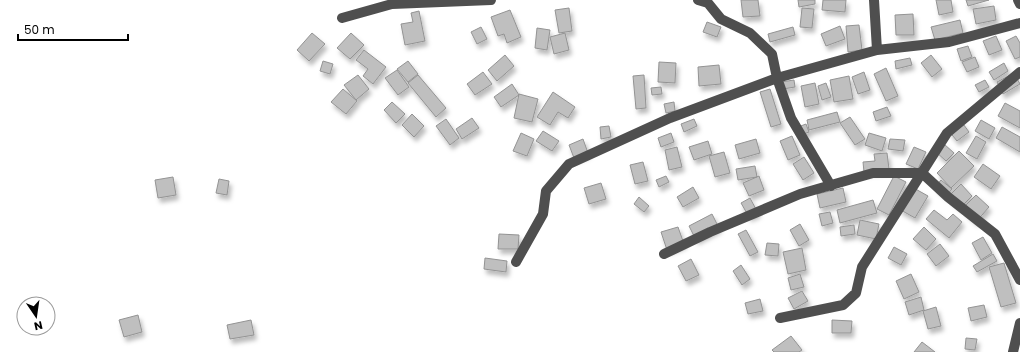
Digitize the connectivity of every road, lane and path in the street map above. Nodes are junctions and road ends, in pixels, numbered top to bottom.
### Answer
1 (492, 0) edge
2 (698, 0) edge
3 (874, 0) edge
4 (1018, 0) edge
5 (1020, 4) edge
6 (342, 18) dead end
7 (1020, 23) edge
8 (877, 50) junction
9 (1020, 72) edge
10 (777, 78) junction
11 (922, 173) junction
12 (831, 186) junction
13 (664, 254) dead end
14 (516, 262) dead end
15 (1020, 280) edge
16 (780, 318) dead end
17 (1020, 323) edge
18 (1014, 352) edge

1 - 6 street
2 - 10 street
3 - 8 street
4 - 5 street
7 - 8 street
8 - 10 street
9 - 11 street
10 - 12 street
10 - 14 street
11 - 12 street
11 - 15 street
11 - 16 street
12 - 13 street
17 - 18 street

